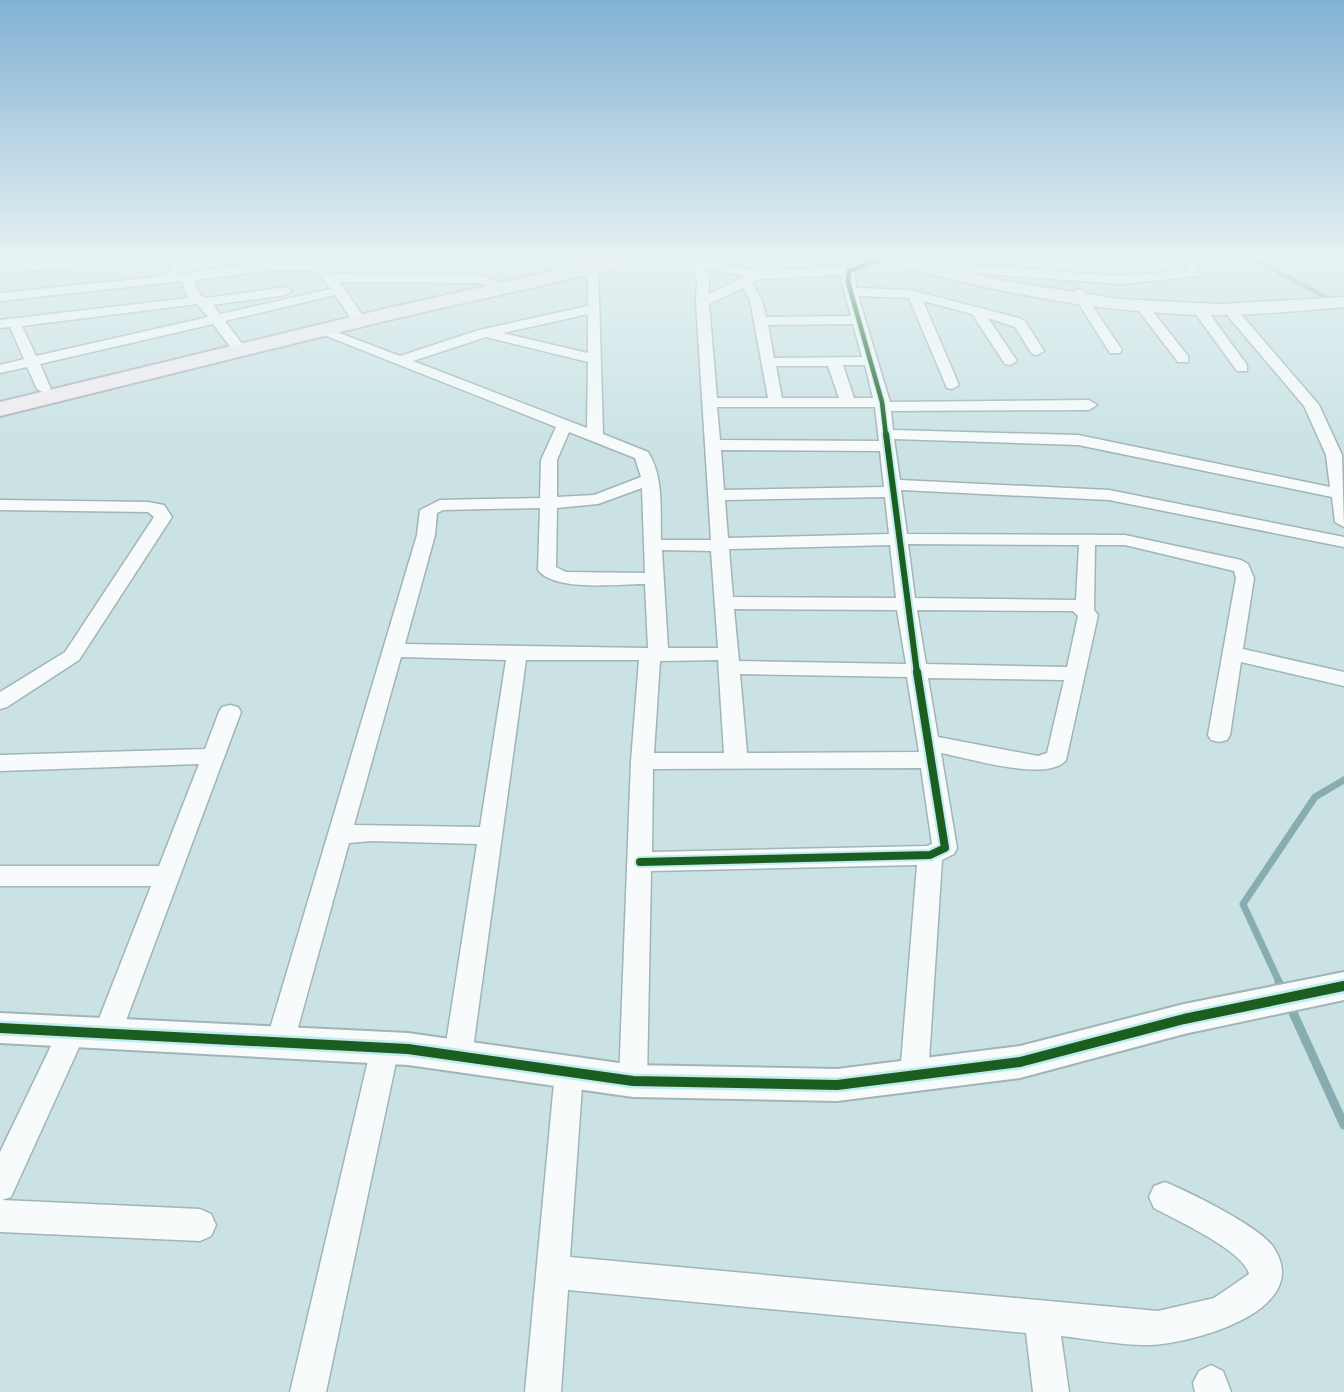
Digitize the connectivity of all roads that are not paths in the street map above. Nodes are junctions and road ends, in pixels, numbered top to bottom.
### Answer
1 (129, 320) edge
2 (217, 320) joint
3 (344, 320) edge
4 (367, 320) edge
5 (544, 320) edge
6 (594, 320) edge
7 (704, 320) edge
8 (858, 320) joint
9 (925, 320) edge
10 (983, 320) edge
11 (1011, 320) edge
12 (1095, 320) edge
13 (1153, 320) edge
14 (1207, 320) edge
15 (1238, 320) edge
16 (760, 321) joint
17 (7, 323) edge
18 (321, 331) junction
19 (84, 332) junction
20 (484, 333) junction
21 (236, 345) junction
22 (1115, 350) dead end
23 (1037, 351) dead end
24 (868, 354) junction
25 (767, 356) junction
26 (594, 359) junction
27 (1183, 359) dead end
28 (400, 361) junction
29 (1010, 361) dead end
30 (32, 362) junction
31 (834, 362) junction
32 (1242, 368) dead end
33 (0, 369) edge
34 (952, 385) dead end
35 (44, 390) junction
36 (0, 400) edge
37 (848, 402) junction
38 (711, 403) junction
39 (776, 403) junction
40 (882, 404) junction
41 (1089, 405) dead end
42 (0, 409) edge
43 (565, 424) junction
44 (595, 436) junction
45 (886, 440) junction
46 (714, 445) junction
47 (650, 479) junction
48 (892, 489) junction
49 (1341, 492) edge
50 (718, 495) junction
51 (547, 504) junction
52 (0, 505) edge
53 (1344, 522) edge
54 (898, 539) junction
55 (1344, 542) edge
56 (653, 545) junction
57 (721, 545) junction
58 (1087, 546) dead end
59 (654, 579) junction
60 (725, 603) junction
61 (906, 603) junction
62 (1086, 610) junction
63 (393, 650) junction
64 (1232, 653) junction
65 (517, 654) junction
66 (654, 655) junction
67 (729, 660) junction
68 (917, 672) junction
69 (1076, 674) junction
70 (1344, 679) edge
71 (0, 702) edge
72 (230, 712) dead end
73 (1219, 735) dead end
74 (929, 751) junction
75 (213, 756) junction
76 (736, 760) junction
77 (642, 761) junction
78 (0, 763) edge
79 (340, 835) junction
80 (491, 836) junction
81 (930, 855) junction
82 (640, 862) junction
83 (0, 876) edge
84 (167, 876) junction
85 (1344, 986) edge
86 (0, 1028) edge
87 (89, 1033) junction
88 (280, 1042) junction
89 (385, 1048) junction
90 (458, 1056) junction
91 (569, 1072) junction
92 (914, 1076) junction
93 (633, 1081) junction
94 (0, 1186) edge
95 (1165, 1197) dead end
96 (0, 1216) edge
97 (200, 1225) dead end
98 (554, 1272) junction
99 (1041, 1317) junction
100 (308, 1392) edge
101 (543, 1392) edge
102 (1051, 1392) edge

1 - 19 street
2 - 19 street
2 - 21 street
3 - 21 highway
4 - 18 highway
5 - 20 street
6 - 26 street
7 - 38 street
8 - 16 street
8 - 24 street
9 - 34 street
10 - 29 street
11 - 23 street
12 - 22 street
13 - 27 street
14 - 32 street
15 - 49 street
16 - 25 street
17 - 19 street
17 - 30 street
18 - 28 street
18 - 42 highway
19 - 30 street
20 - 26 street
20 - 28 street
21 - 35 highway
24 - 25 street
24 - 31 street
24 - 40 street
25 - 31 street
25 - 39 street
26 - 44 street
28 - 43 street
30 - 33 street
30 - 35 street
31 - 37 street
35 - 36 highway
37 - 39 street
37 - 40 street
38 - 39 street
38 - 46 street
40 - 41 street
40 - 45 street
43 - 44 street
43 - 51 street
44 - 47 street
45 - 46 street
45 - 48 street
45 - 49 street
46 - 50 street
47 - 51 street
47 - 56 street
48 - 50 street
48 - 54 street
48 - 55 street
49 - 53 street
50 - 57 street
51 - 59 street
51 - 63 street
52 - 71 street
54 - 57 street
54 - 61 street
54 - 64 street
56 - 57 street
56 - 59 street
57 - 60 street
58 - 62 street
59 - 66 street
60 - 61 street
60 - 67 street
61 - 62 street
61 - 68 street
62 - 69 street
63 - 65 street
63 - 79 street
64 - 70 street
64 - 73 street
65 - 66 street
65 - 80 street
66 - 67 street
66 - 77 street
67 - 68 street
67 - 76 street
68 - 69 street
68 - 74 street
69 - 74 street
72 - 75 street
74 - 76 street
74 - 81 street
75 - 78 street
75 - 84 street
76 - 77 street
77 - 82 street
79 - 80 street
79 - 88 street
80 - 90 street
81 - 82 street
81 - 92 street
82 - 93 street
83 - 84 street
84 - 87 street
85 - 92 street
86 - 87 street
87 - 88 street
87 - 94 street
88 - 89 street
89 - 90 street
89 - 100 street
90 - 91 street
91 - 93 street
91 - 98 street
92 - 93 street
95 - 99 street
96 - 97 street
98 - 99 street
98 - 101 street
99 - 102 street

